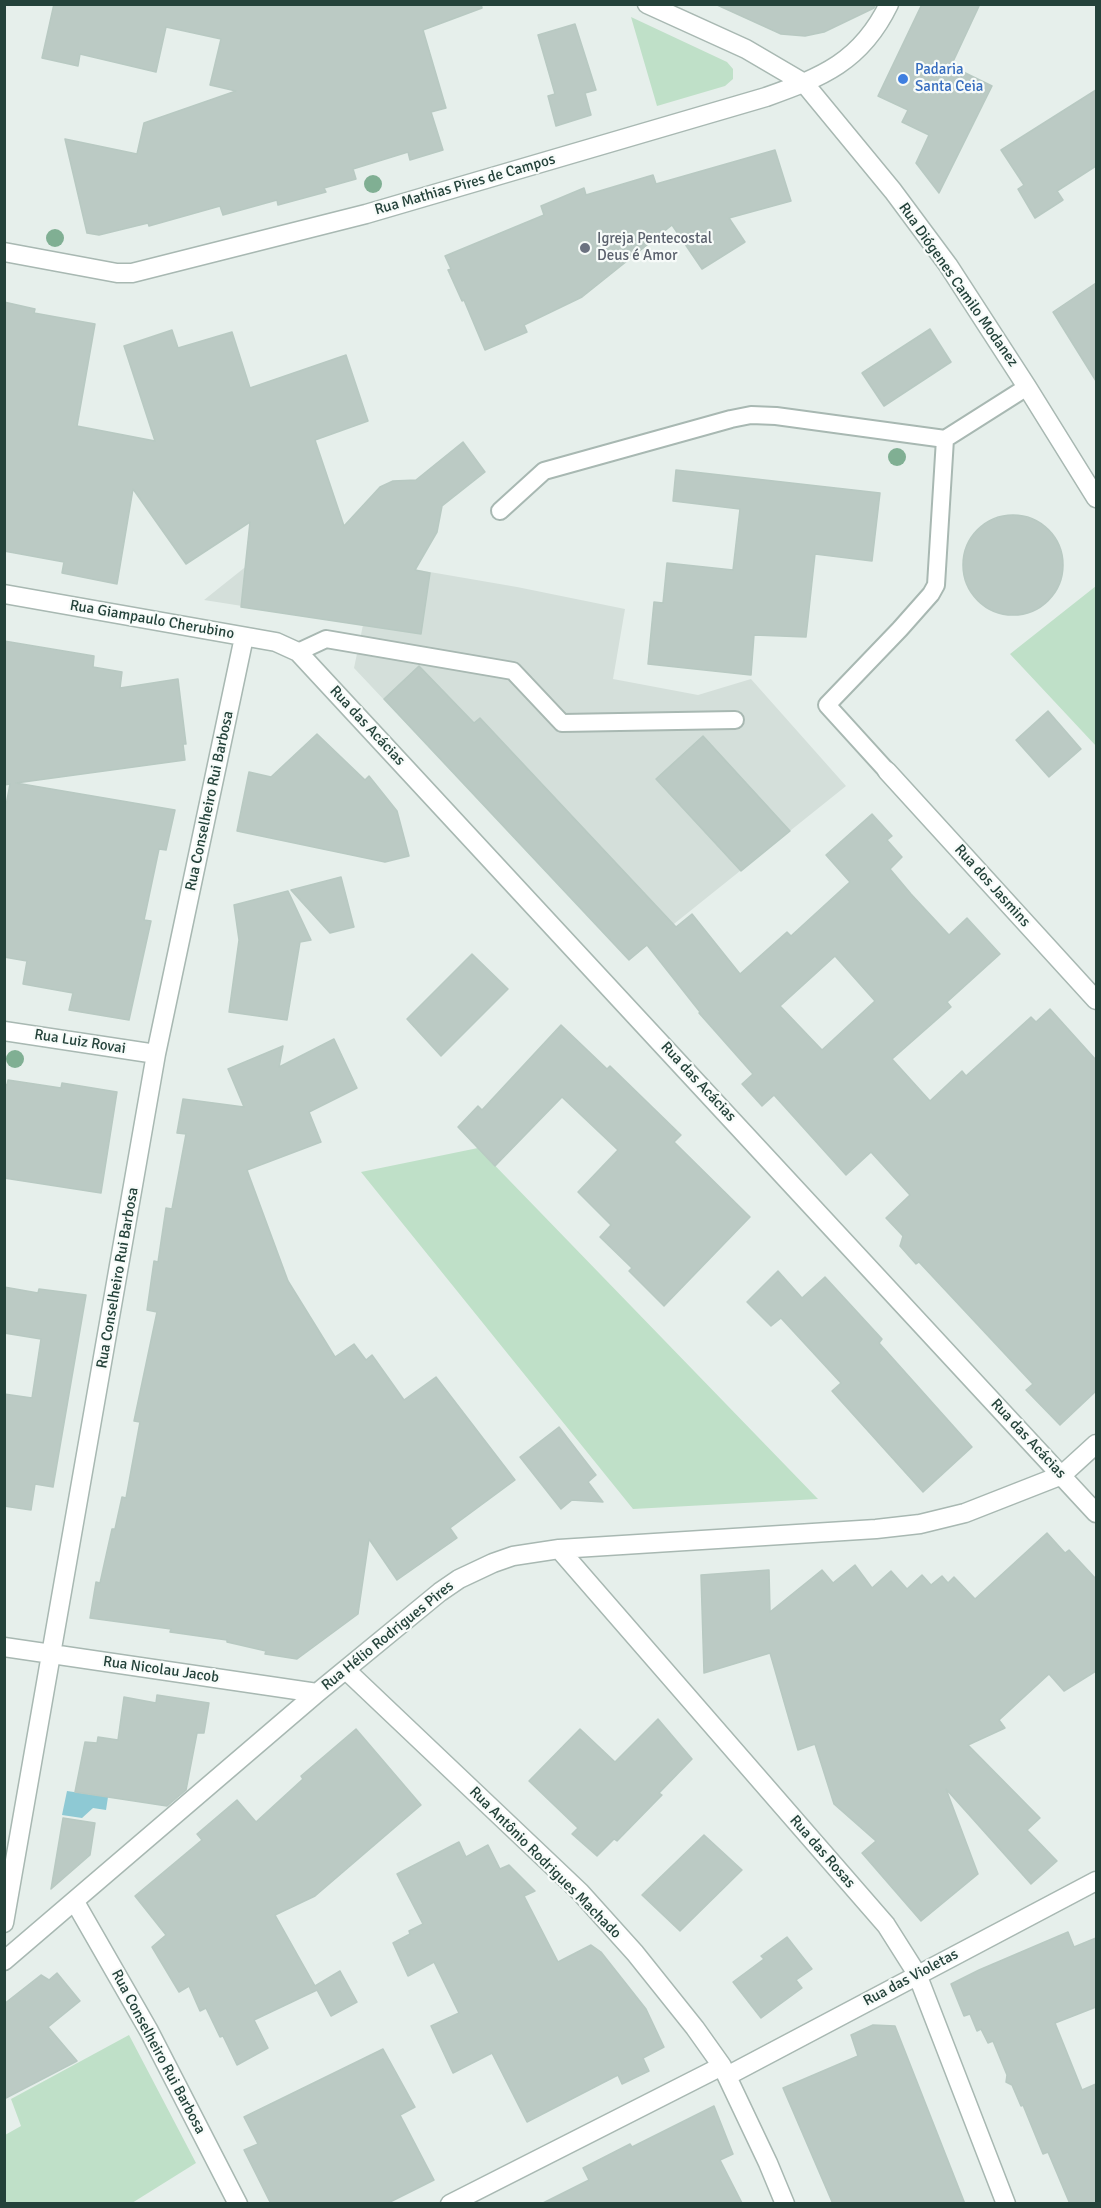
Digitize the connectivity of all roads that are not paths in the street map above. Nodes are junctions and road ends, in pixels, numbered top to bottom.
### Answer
1 (647, 4) edge
2 (889, 4) edge
3 (804, 83) junction
4 (4, 252) edge
5 (1028, 387) junction
6 (945, 438) junction
7 (1096, 498) edge
8 (500, 511) dead end
9 (4, 594) edge
10 (244, 637) junction
11 (298, 652) junction
12 (735, 720) dead end
13 (886, 771) joint
14 (1096, 1000) edge
15 (4, 1031) edge
16 (156, 1054) junction
17 (1096, 1444) edge
18 (1062, 1475) junction
19 (1096, 1513) edge
20 (559, 1549) junction
21 (4, 1647) edge
22 (53, 1654) junction
23 (346, 1670) junction
24 (317, 1693) junction
25 (1096, 1881) edge
26 (75, 1902) junction
27 (4, 1923) edge
28 (4, 1961) edge
29 (917, 1974) junction
30 (724, 2071) junction
31 (238, 2204) edge
32 (450, 2204) edge
33 (784, 2204) edge
34 (1006, 2204) edge

1 - 3 street
2 - 3 street, Rua Mathias Pires de Campos
3 - 4 street, Rua Mathias Pires de Campos
3 - 5 street, Rua Diógenes Camilo Modanez
5 - 6 lane
5 - 7 street, Rua Diógenes Camilo Modanez
6 - 8 lane
6 - 13 lane
9 - 10 street, Rua Giampaulo Cherubino
10 - 11 street, Rua Giampaulo Cherubino
10 - 16 street, Rua Conselheiro Rui Barbosa
11 - 12 lane
11 - 18 street, Rua das Acácias
13 - 14 street, Rua dos Jasmins
15 - 16 street, Rua Luiz Rovai
16 - 22 street, Rua Conselheiro Rui Barbosa
17 - 18 street, Rua Hélio Rodrigues Pires
18 - 19 street, Rua das Acácias
18 - 20 street, Rua Hélio Rodrigues Pires
20 - 23 street, Rua Hélio Rodrigues Pires
20 - 29 street, Rua das Rosas
21 - 22 street, Rua Nicolau Jacob
22 - 24 street, Rua Nicolau Jacob
22 - 27 street, Rua Conselheiro Rui Barbosa
23 - 24 street, Rua Hélio Rodrigues Pires
23 - 30 street, Rua Antônio Rodrigues Machado
24 - 26 street, Rua Hélio Rodrigues Pires
25 - 29 street, Rua das Violetas
26 - 28 street, Rua Hélio Rodrigues Pires
26 - 31 street, Rua Conselheiro Rui Barbosa
29 - 30 street, Rua das Violetas
29 - 34 street, Rua das Rosas
30 - 32 street, Rua das Violetas
30 - 33 street, Rua Antônio Rodrigues Machado

